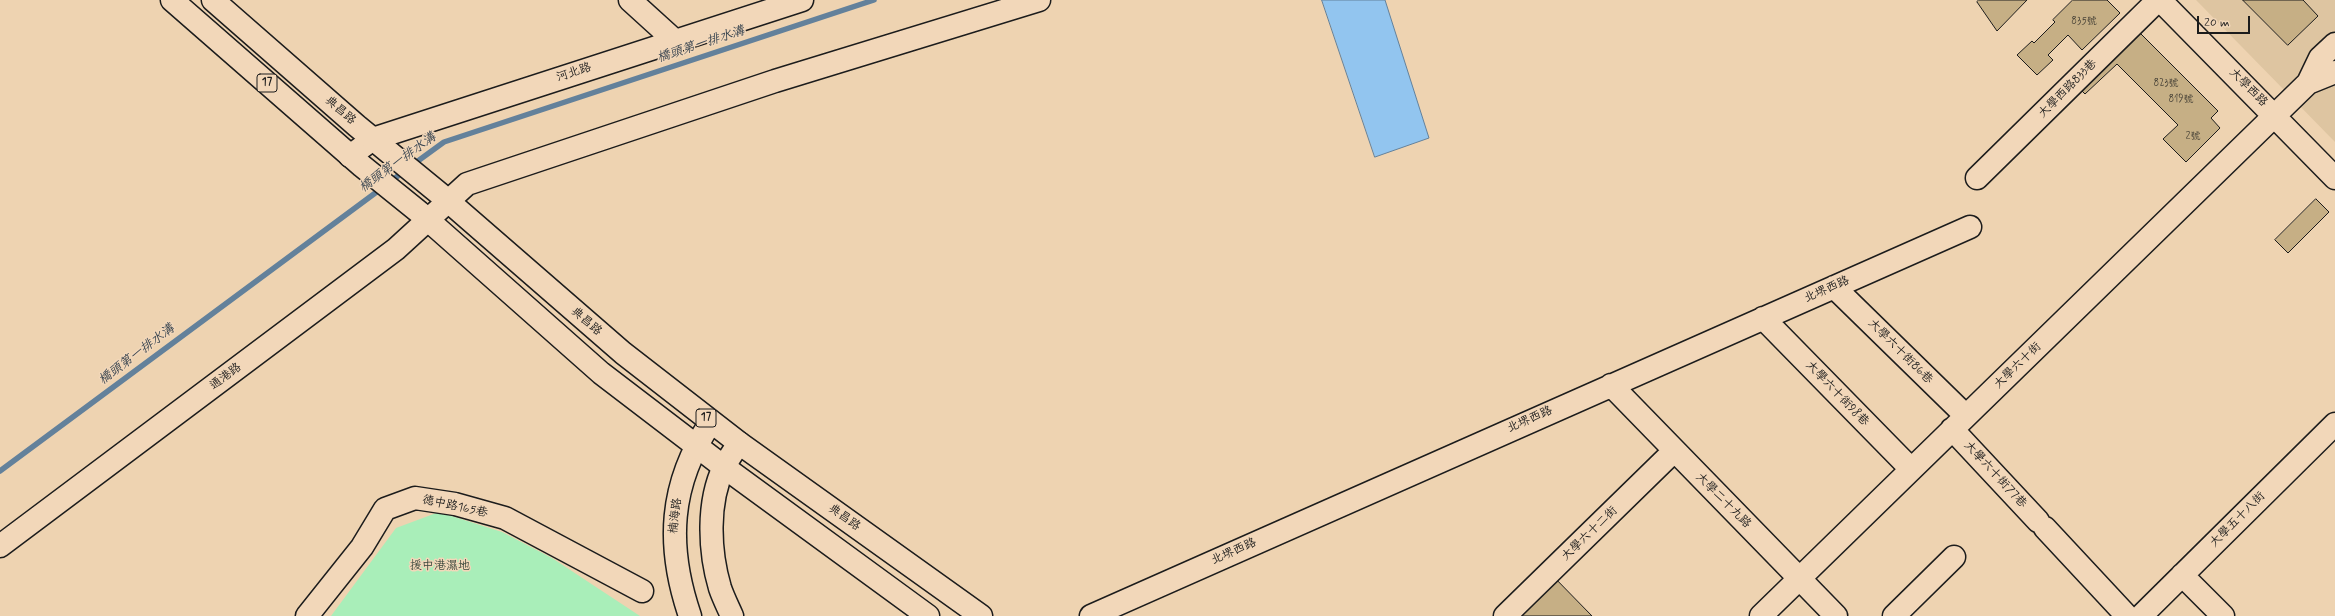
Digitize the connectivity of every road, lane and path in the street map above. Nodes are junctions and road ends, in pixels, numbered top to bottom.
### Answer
1 (172, 0) edge
2 (213, 0) edge
3 (630, 0) edge
4 (802, 0) edge
5 (1039, 0) edge
6 (2159, 0) edge
7 (674, 40) junction
8 (2335, 44) edge
9 (2335, 72) edge
10 (2308, 83) junction
11 (2274, 115) junction
12 (379, 144) junction
13 (356, 161) junction
14 (1977, 178) dead end
15 (2335, 178) edge
16 (443, 197) junction
17 (423, 216) junction
18 (1970, 227) dead end
19 (1834, 287) junction
20 (1763, 318) junction
21 (1611, 384) junction
22 (711, 422) junction
23 (1959, 423) junction
24 (2335, 424) edge
25 (739, 444) junction
26 (695, 445) junction
27 (1674, 451) junction
28 (724, 467) junction
29 (1911, 470) junction
30 (0, 546) edge
31 (1954, 557) dead end
32 (2182, 575) junction
33 (1800, 578) junction
34 (642, 591) dead end
35 (307, 616) edge
36 (690, 616) edge
37 (732, 616) edge
38 (928, 616) edge
39 (981, 616) edge
40 (1091, 616) edge
41 (1505, 616) edge
42 (1761, 616) edge
43 (1836, 616) edge
44 (1894, 616) edge
45 (2127, 616) edge
46 (2141, 616) edge
47 (2223, 616) edge

1 - 13 street, 17
2 - 12 street, 典昌路 / 17
3 - 7 street
4 - 7 street, 河北路
5 - 16 street, 通港路
6 - 11 street, 大學西路
6 - 14 street, 大學西路833巷
7 - 12 street, 河北路
8 - 10 street
9 - 10 street
10 - 11 street, 大學六十街
11 - 15 street, 大學西路
11 - 23 street, 大學六十街
12 - 13 street, 河北路
12 - 16 street, 典昌路 / 17
13 - 17 street, 17
16 - 17 street, 通港路
16 - 22 street, 典昌路 / 17
17 - 26 street, 17
17 - 30 street, 通港路
18 - 19 street, 北堺西路
19 - 20 street, 北堺西路
19 - 23 street, 大學六十街86巷
20 - 21 street, 北堺西路
20 - 29 street, 大學六十街98巷
21 - 27 street, 大學二十九路
21 - 40 street, 北堺西路
22 - 25 street, 典昌路 / 17
22 - 26 street, 楠海路
23 - 29 street, 大學六十街
23 - 45 street, 大學六十街77巷
24 - 32 street, 大學五十八街
25 - 28 street
25 - 39 street, 典昌路 / 17
26 - 28 street, 17
26 - 36 street, 楠海路
27 - 33 street, 大學二十九路
27 - 41 street, 大學六十二街
28 - 37 street
28 - 38 street, 17
29 - 33 street, 大學六十街
31 - 44 street
32 - 46 street, 大學五十八街
32 - 47 street
33 - 42 street, 大學六十街
33 - 43 street, 大學二十九路
34 - 35 street, 德中路165巷

